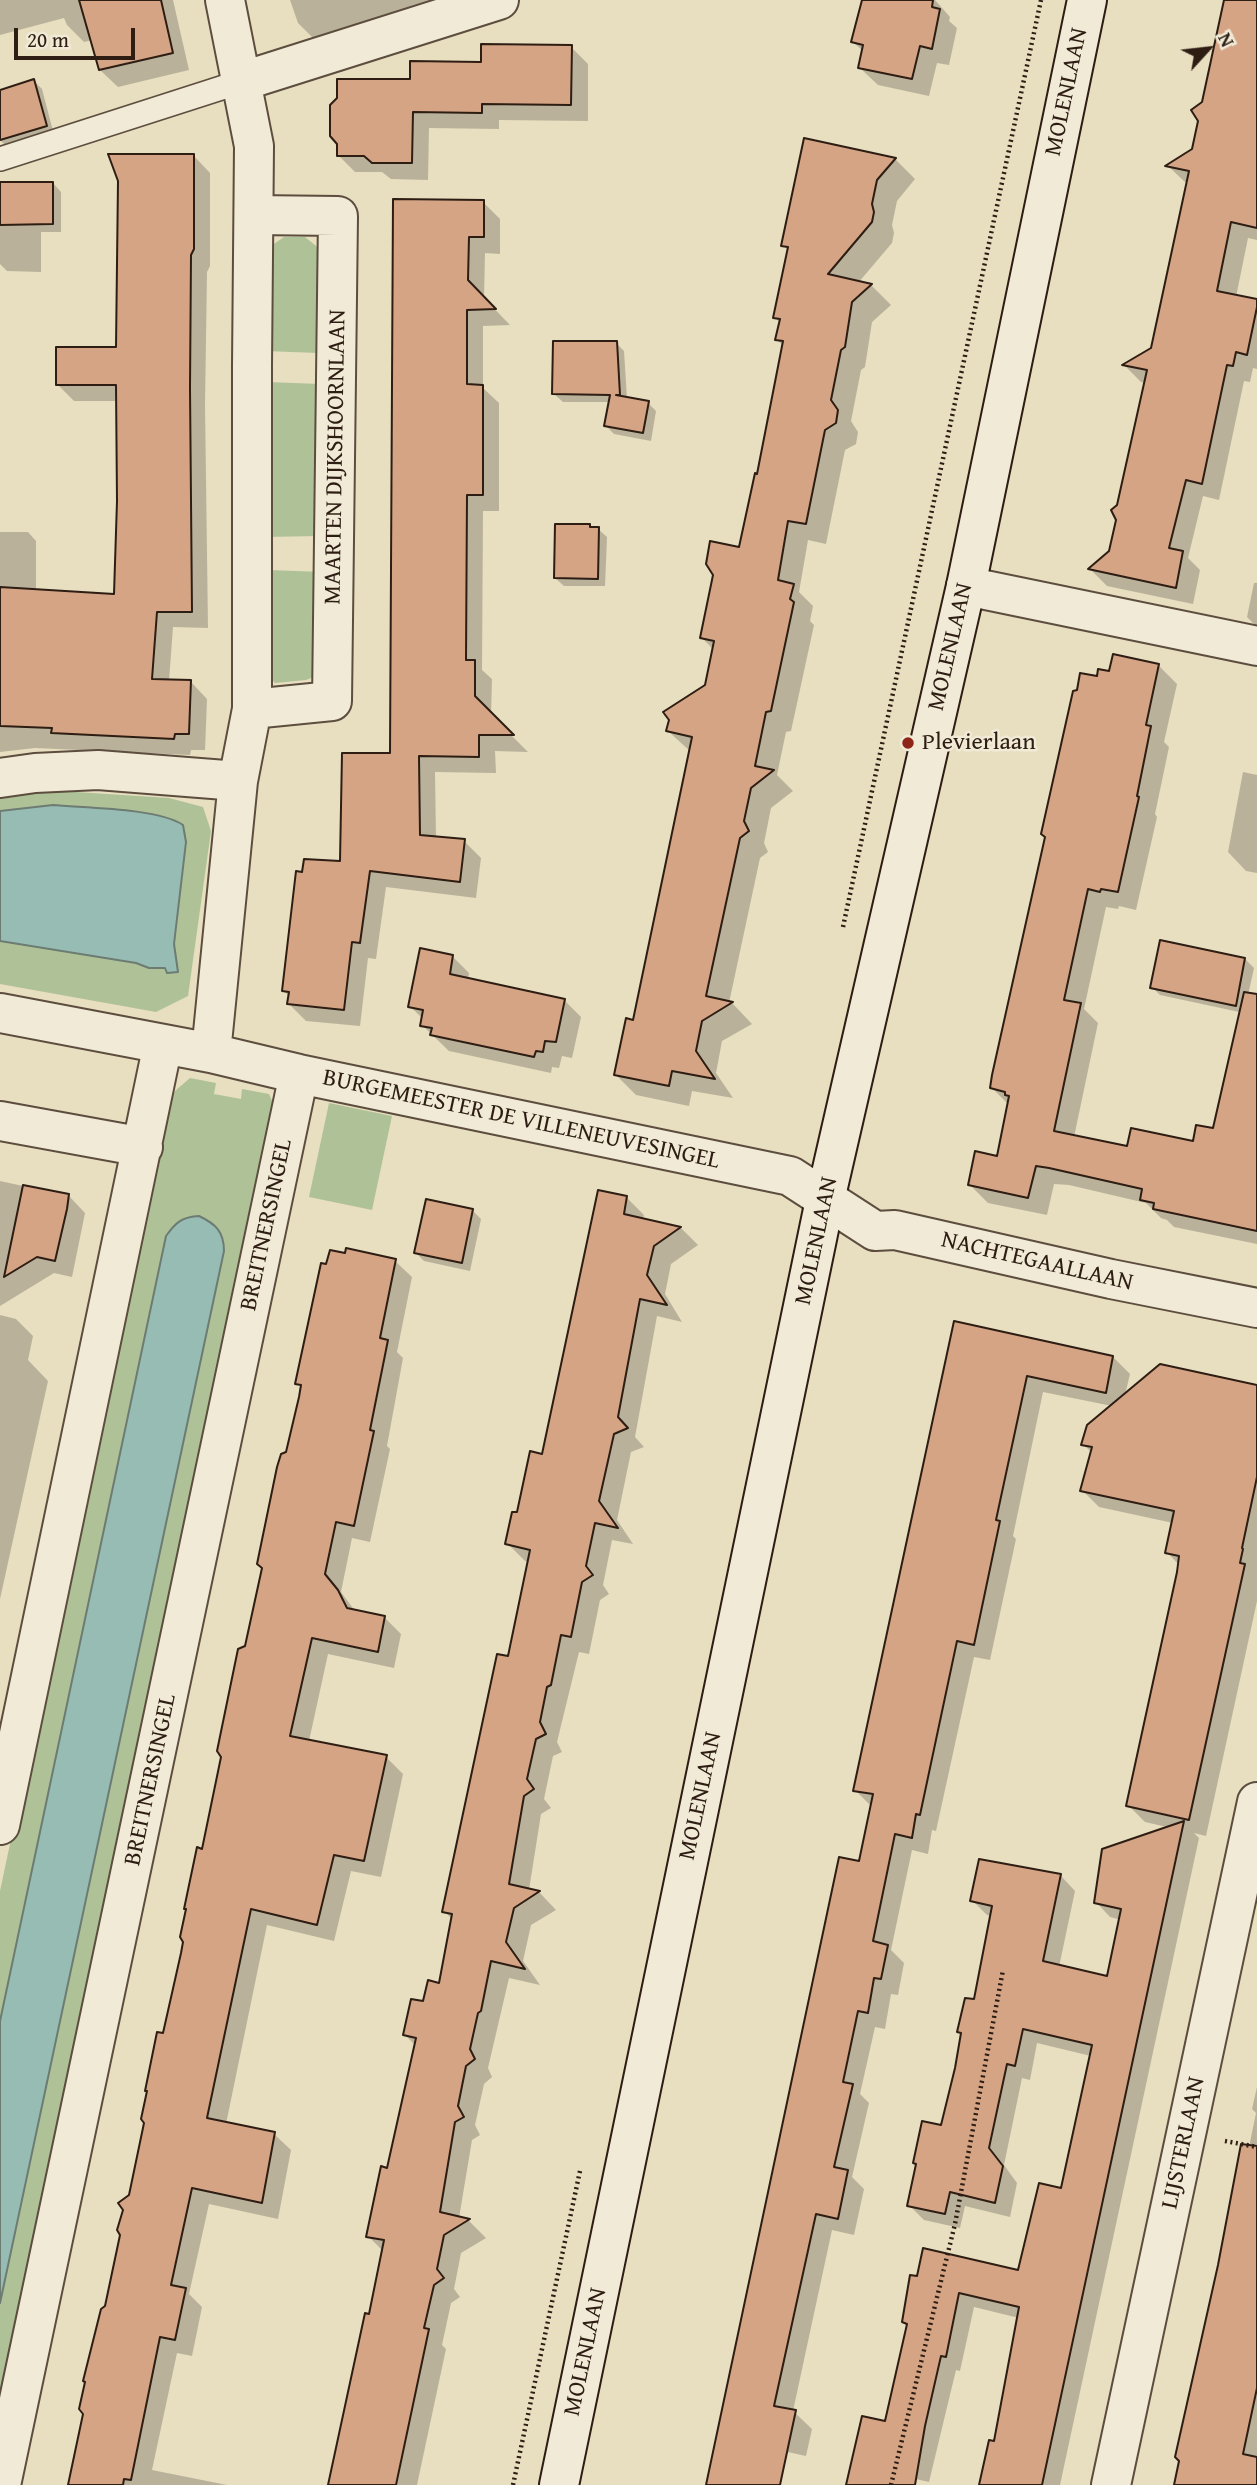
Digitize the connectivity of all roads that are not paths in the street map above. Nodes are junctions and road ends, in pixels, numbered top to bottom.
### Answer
1 (225, 0) edge
2 (499, 0) edge
3 (1087, 0) edge
4 (243, 81) junction
5 (0, 159) edge
6 (254, 215) junction
7 (966, 586) junction
8 (1257, 646) edge
9 (252, 709) junction
10 (0, 778) edge
11 (238, 781) junction
12 (0, 1013) edge
13 (163, 1044) junction
14 (211, 1053) junction
15 (299, 1074) junction
16 (0, 1121) edge
17 (143, 1147) junction
18 (825, 1200) junction
19 (1257, 1308) edge
20 (1257, 1802) edge
21 (0, 1825) edge
22 (1, 2485) edge
23 (559, 2485) edge
24 (1111, 2485) edge

1 - 4 street
2 - 4 street
3 - 7 street, MOLENLAAN
4 - 5 lane
4 - 6 street
6 - 9 street
6 - 9 street, MAARTEN DIJKSHOORNLAAN
7 - 8 street
7 - 18 street, MOLENLAAN
9 - 11 street
10 - 11 street
11 - 14 street
12 - 13 street, BURGEMEESTER DE VILLENEUVESINGEL
13 - 14 street, BURGEMEESTER DE VILLENEUVESINGEL
13 - 17 street
14 - 15 street, BURGEMEESTER DE VILLENEUVESINGEL
15 - 18 street, BURGEMEESTER DE VILLENEUVESINGEL
15 - 22 street, BREITNERSINGEL
16 - 17 street
17 - 21 street
18 - 19 street, NACHTEGAALLAAN
18 - 23 street, MOLENLAAN
20 - 24 street, LIJSTERLAAN

